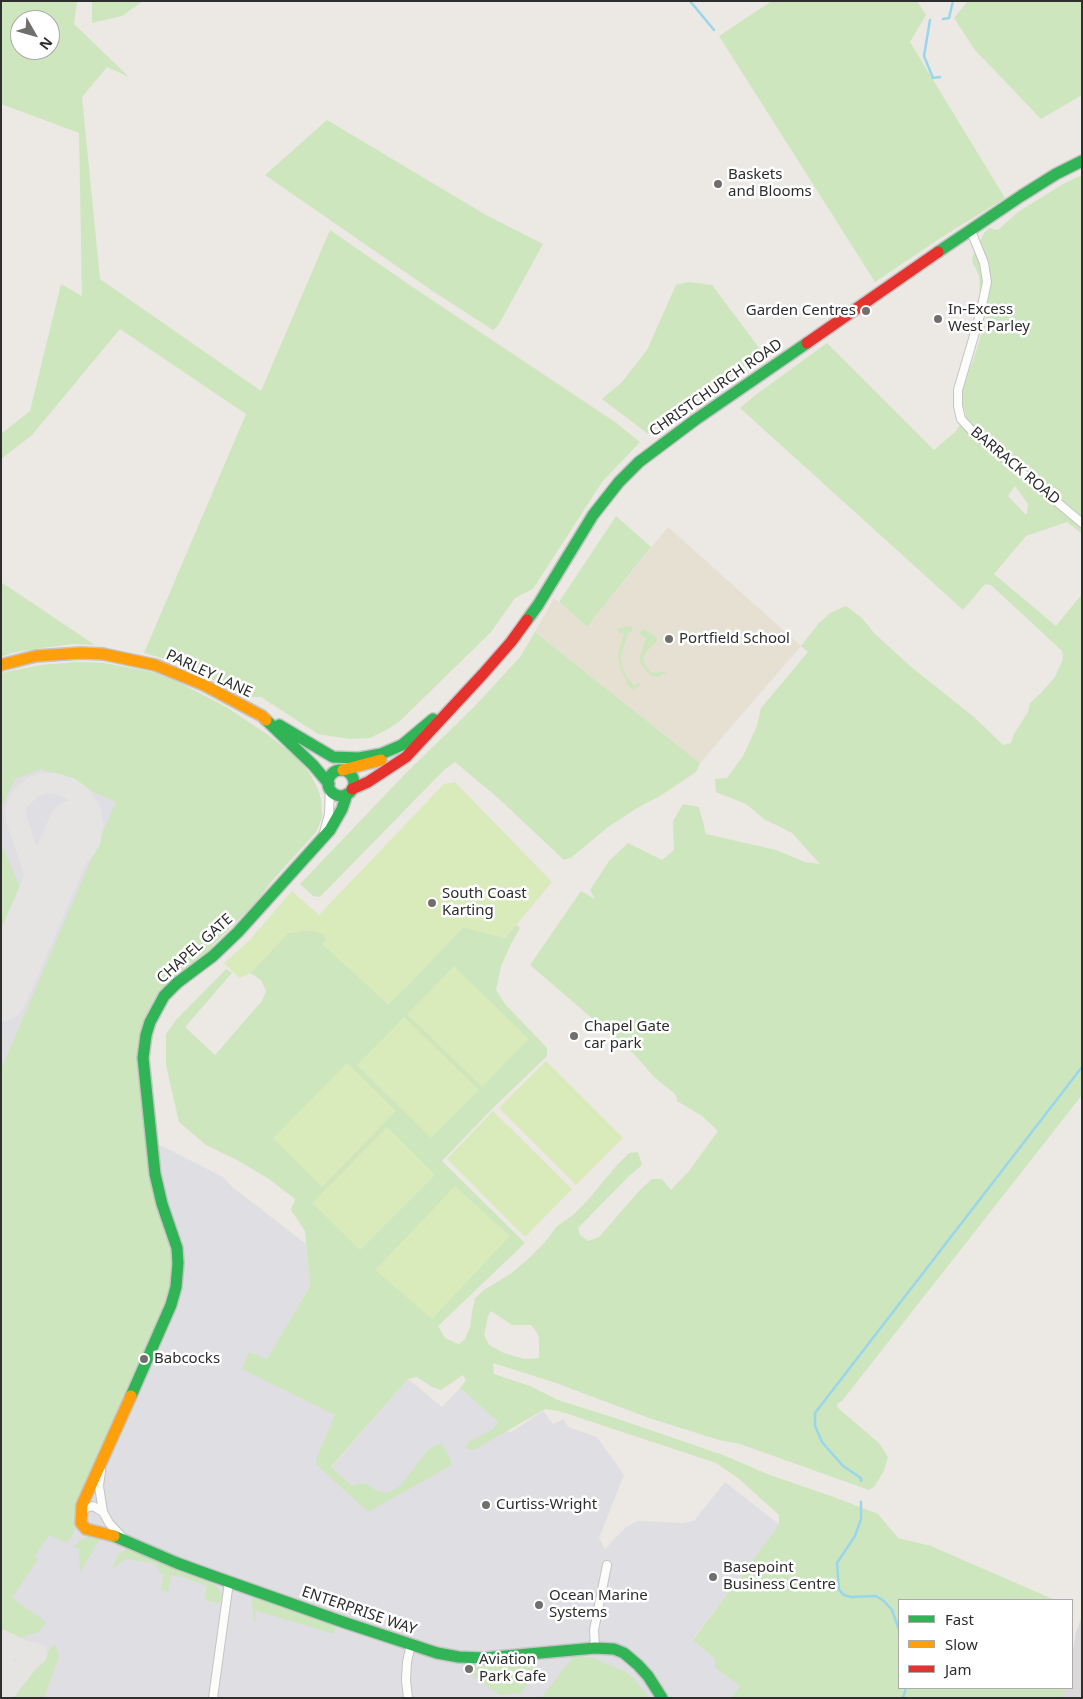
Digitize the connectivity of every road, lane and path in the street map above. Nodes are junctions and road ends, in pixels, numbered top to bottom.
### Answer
1 (1082, 161) edge
2 (971, 231) junction
3 (1082, 523) edge
4 (1, 665) edge
5 (454, 705) junction
6 (262, 716) junction
7 (442, 718) junction
8 (279, 732) junction
9 (342, 770) junction
10 (329, 786) junction
11 (350, 792) junction
12 (321, 839) junction
13 (102, 1462) junction
14 (81, 1514) junction
15 (104, 1514) junction
16 (95, 1530) junction
17 (124, 1539) junction
18 (607, 1565) dead end
19 (229, 1582) junction
20 (411, 1644) junction
21 (595, 1648) junction
22 (213, 1698) edge
23 (408, 1698) edge
24 (662, 1698) edge

1 - 2 main road, CHRISTCHURCH ROAD
2 - 3 street, BARRACK ROAD
2 - 5 main road, CHRISTCHURCH ROAD
4 - 6 main road, PARLEY LANE
5 - 6 main road
5 - 7 main road, CHRISTCHURCH ROAD
6 - 8 main road, PARLEY LANE
7 - 9 main road, CHRISTCHURCH ROAD
7 - 11 main road, CHRISTCHURCH ROAD
8 - 9 main road, PARLEY LANE
8 - 10 main road, PARLEY LANE
9 - 10 main road
9 - 11 main road
10 - 11 main road
10 - 12 street, CHAPEL GATE
11 - 12 main road, CHAPEL GATE
12 - 13 main road, CHAPEL GATE
13 - 14 main road
13 - 15 street
14 - 15 street
14 - 16 main road
15 - 16 street
15 - 17 street, ENTERPRISE WAY
16 - 17 main road, ENTERPRISE WAY
17 - 19 main road, ENTERPRISE WAY
18 - 21 street
19 - 20 main road, ENTERPRISE WAY
19 - 22 street
20 - 21 main road, ENTERPRISE WAY
20 - 23 street
21 - 24 main road, ENTERPRISE WAY

